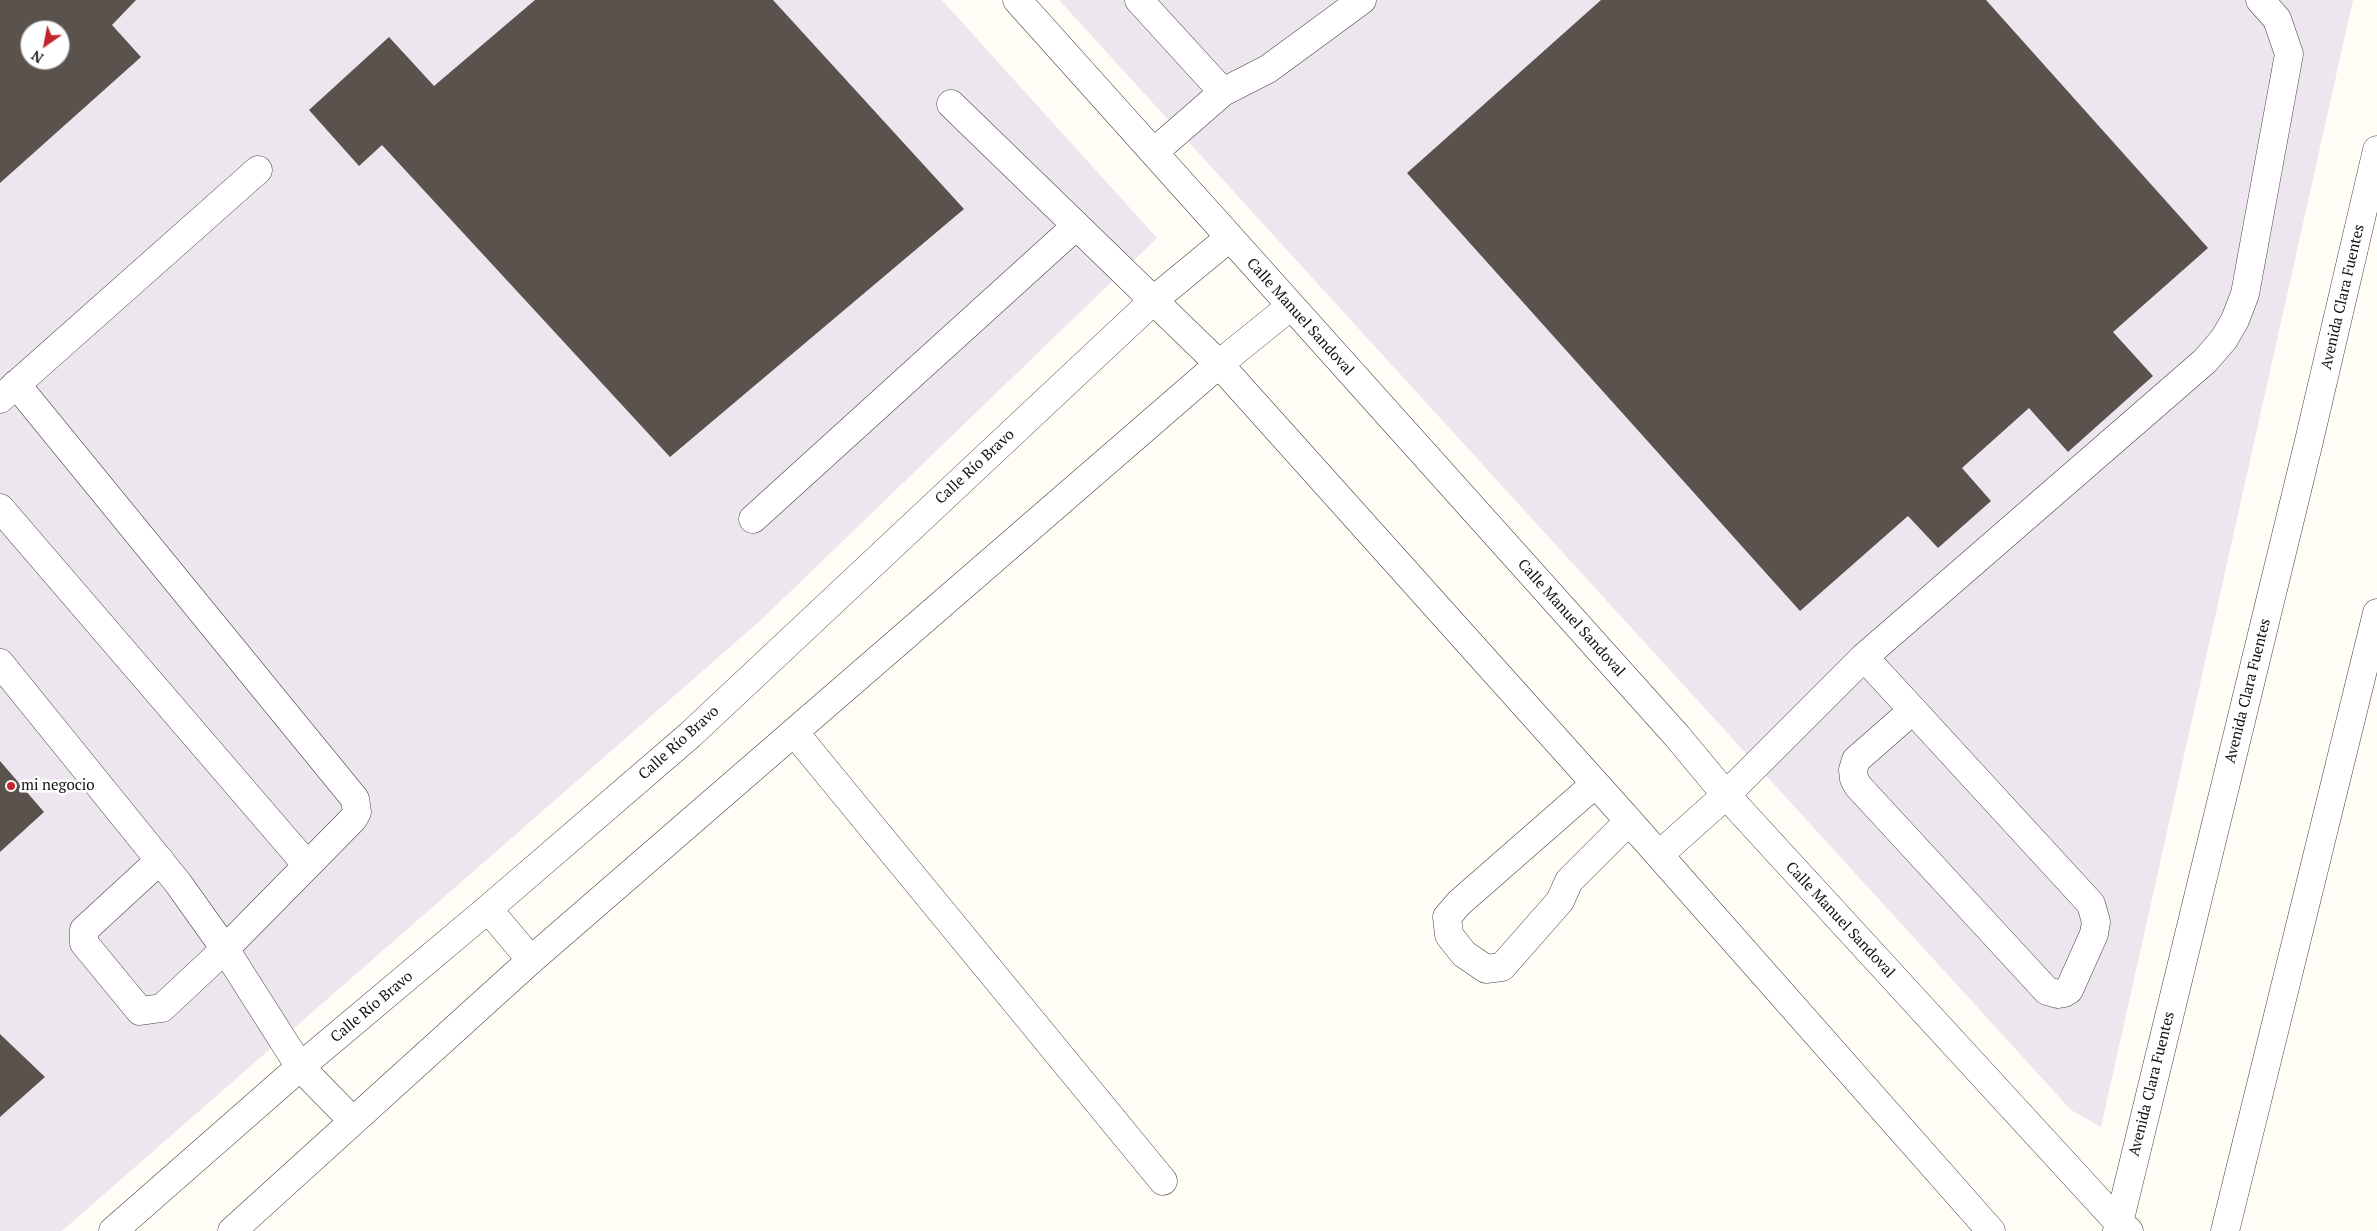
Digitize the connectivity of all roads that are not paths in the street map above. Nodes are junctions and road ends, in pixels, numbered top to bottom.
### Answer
1 (1017, 0) edge
2 (1140, 0) edge
3 (1362, 0) edge
4 (2260, 0) edge
5 (1223, 92) junction
6 (951, 104) dead end
7 (2377, 150) edge
8 (1154, 152) junction
9 (258, 170) dead end
10 (1076, 226) junction
11 (1229, 238) junction
12 (1155, 299) junction
13 (1291, 306) junction
14 (1219, 364) junction
15 (8, 391) edge
16 (0, 508) edge
17 (753, 519) dead end
18 (2377, 613) edge
19 (1864, 657) junction
20 (0, 663) edge
21 (1913, 710) junction
22 (794, 732) junction
23 (1595, 784) junction
24 (1726, 795) junction
25 (1628, 821) junction
26 (1659, 855) junction
27 (160, 860) junction
28 (307, 864) junction
29 (488, 910) junction
30 (225, 950) junction
31 (531, 960) junction
32 (300, 1067) junction
33 (353, 1121) junction
34 (1164, 1181) dead end
35 (2121, 1228) edge
36 (113, 1231) edge
37 (232, 1231) edge
38 (1991, 1231) edge
39 (2225, 1231) edge

1 - 8 street, Calle Manuel Sandoval
2 - 5 street
3 - 5 street
4 - 19 street
5 - 8 street
6 - 10 street
7 - 35 street, Avenida Clara Fuentes
8 - 11 street, Calle Manuel Sandoval
9 - 15 street
10 - 12 street
10 - 17 street
11 - 12 street, Calle Río Bravo
11 - 13 street, Calle Manuel Sandoval
12 - 14 street
12 - 29 street, Calle Río Bravo
13 - 14 street
13 - 24 street, Calle Manuel Sandoval
14 - 22 street
14 - 23 street
15 - 28 street
16 - 28 street
18 - 39 street
19 - 21 street
19 - 24 street
20 - 27 street
21 - 21 street
22 - 31 street
22 - 34 street
23 - 25 street
23 - 25 street
24 - 26 street
24 - 35 street, Calle Manuel Sandoval
25 - 26 street
26 - 38 street
27 - 30 street
27 - 30 street
28 - 30 street
29 - 31 street
29 - 32 street, Calle Río Bravo
30 - 32 street
31 - 33 street
32 - 33 street
32 - 36 street, Calle Río Bravo
33 - 37 street

